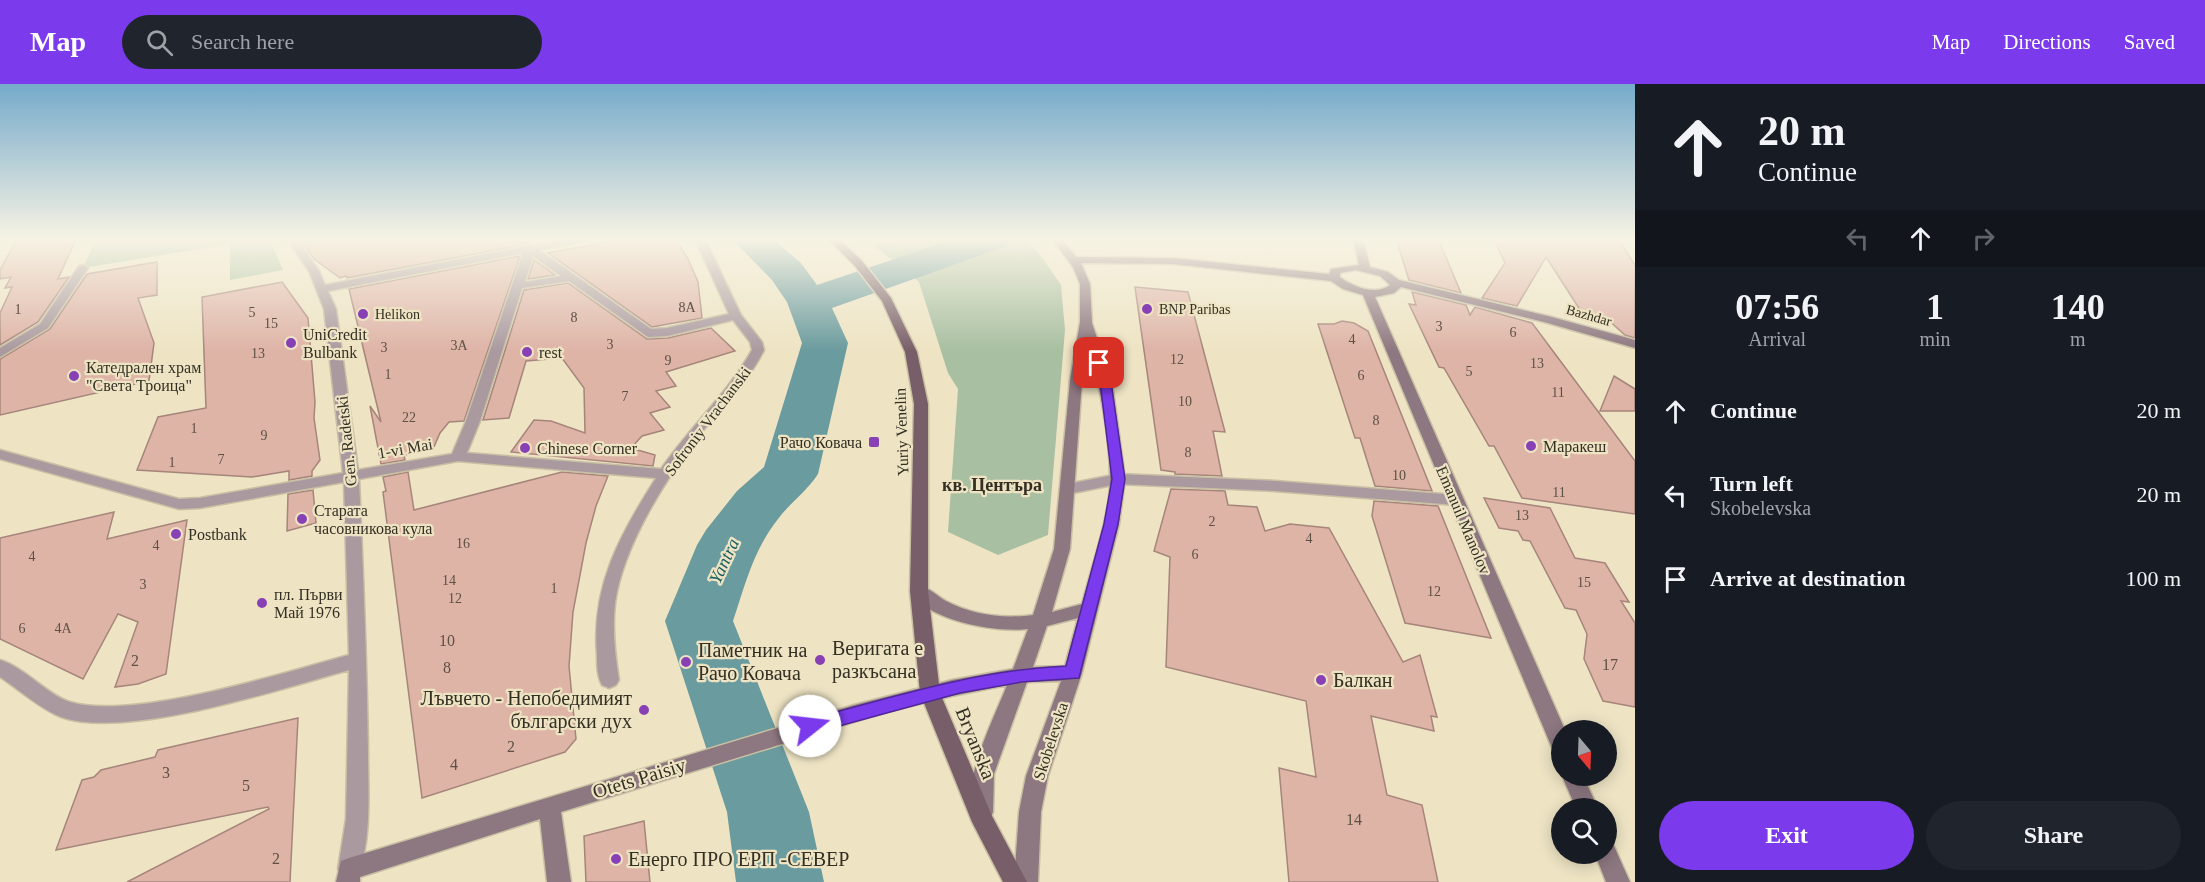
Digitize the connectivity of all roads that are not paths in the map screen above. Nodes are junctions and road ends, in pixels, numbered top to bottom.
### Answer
1 (77, 276) edge
2 (316, 276) edge
3 (389, 276) edge
4 (520, 276) edge
5 (717, 276) edge
6 (868, 276) edge
7 (1081, 276) edge
8 (1317, 276) edge
9 (1387, 276) edge
10 (570, 278) joint
11 (1334, 278) joint
12 (1395, 282) junction
13 (517, 286) junction
14 (321, 289) junction
15 (1367, 292) junction
16 (736, 316) junction
17 (1086, 322) junction
18 (1635, 344) edge
19 (0, 353) edge
20 (0, 454) edge
21 (458, 457) junction
22 (665, 474) junction
23 (351, 476) junction
24 (1118, 479) junction
25 (1068, 489) junction
26 (1456, 500) junction
27 (919, 585) junction
28 (1089, 608) junction
29 (1040, 622) junction
30 (358, 660) junction
31 (0, 667) edge
32 (1073, 673) junction
33 (1022, 675) junction
34 (609, 680) dead end
35 (930, 693) junction
36 (1551, 722) edge
37 (549, 806) junction
38 (983, 822) junction
39 (1610, 864) edge
40 (349, 875) edge
41 (559, 882) edge
42 (1015, 882) edge
43 (1026, 882) edge
44 (1618, 882) edge

1 - 19 street
2 - 14 street, Gen. Radetski
3 - 14 street
4 - 13 street
5 - 16 street, Sofroniy Vrachanski
6 - 27 main road, Yuriy Venelin
7 - 17 main road, Skobelevska
8 - 11 main road
9 - 12 main road, Bazhdar
10 - 13 street
10 - 16 street
11 - 15 main road
12 - 15 main road
12 - 18 main road, Bazhdar
13 - 21 street
14 - 23 street, Gen. Radetski
15 - 26 main road, Emanuil Manolov
16 - 22 street, Sofroniy Vrachanski
17 - 24 main road, Skobelevska
17 - 25 main road, Skobelevska
20 - 23 street, 1-vi Mai
21 - 22 street, 1-vi Mai
21 - 23 street, 1-vi Mai
22 - 34 street, Sofroniy Vrachanski
23 - 30 street, Gen. Radetski
24 - 25 street
24 - 26 street
24 - 28 main road, Skobelevska
25 - 29 main road, Skobelevska
26 - 36 main road, Emanuil Manolov
27 - 29 main road
27 - 35 main road, Bryanska
28 - 29 main road
28 - 32 main road, Skobelevska
29 - 33 main road, Skobelevska
30 - 31 street
30 - 40 street, Gen. Radetski
32 - 33 main road, Otets Paisiy
32 - 43 main road, Skobelevska
33 - 35 main road, Otets Paisiy
33 - 38 main road, Skobelevska
35 - 37 main road, Otets Paisiy
35 - 38 main road, Bryanska
37 - 40 main road, Otets Paisiy
37 - 41 main road
38 - 42 main road, Bryanska
39 - 44 main road

